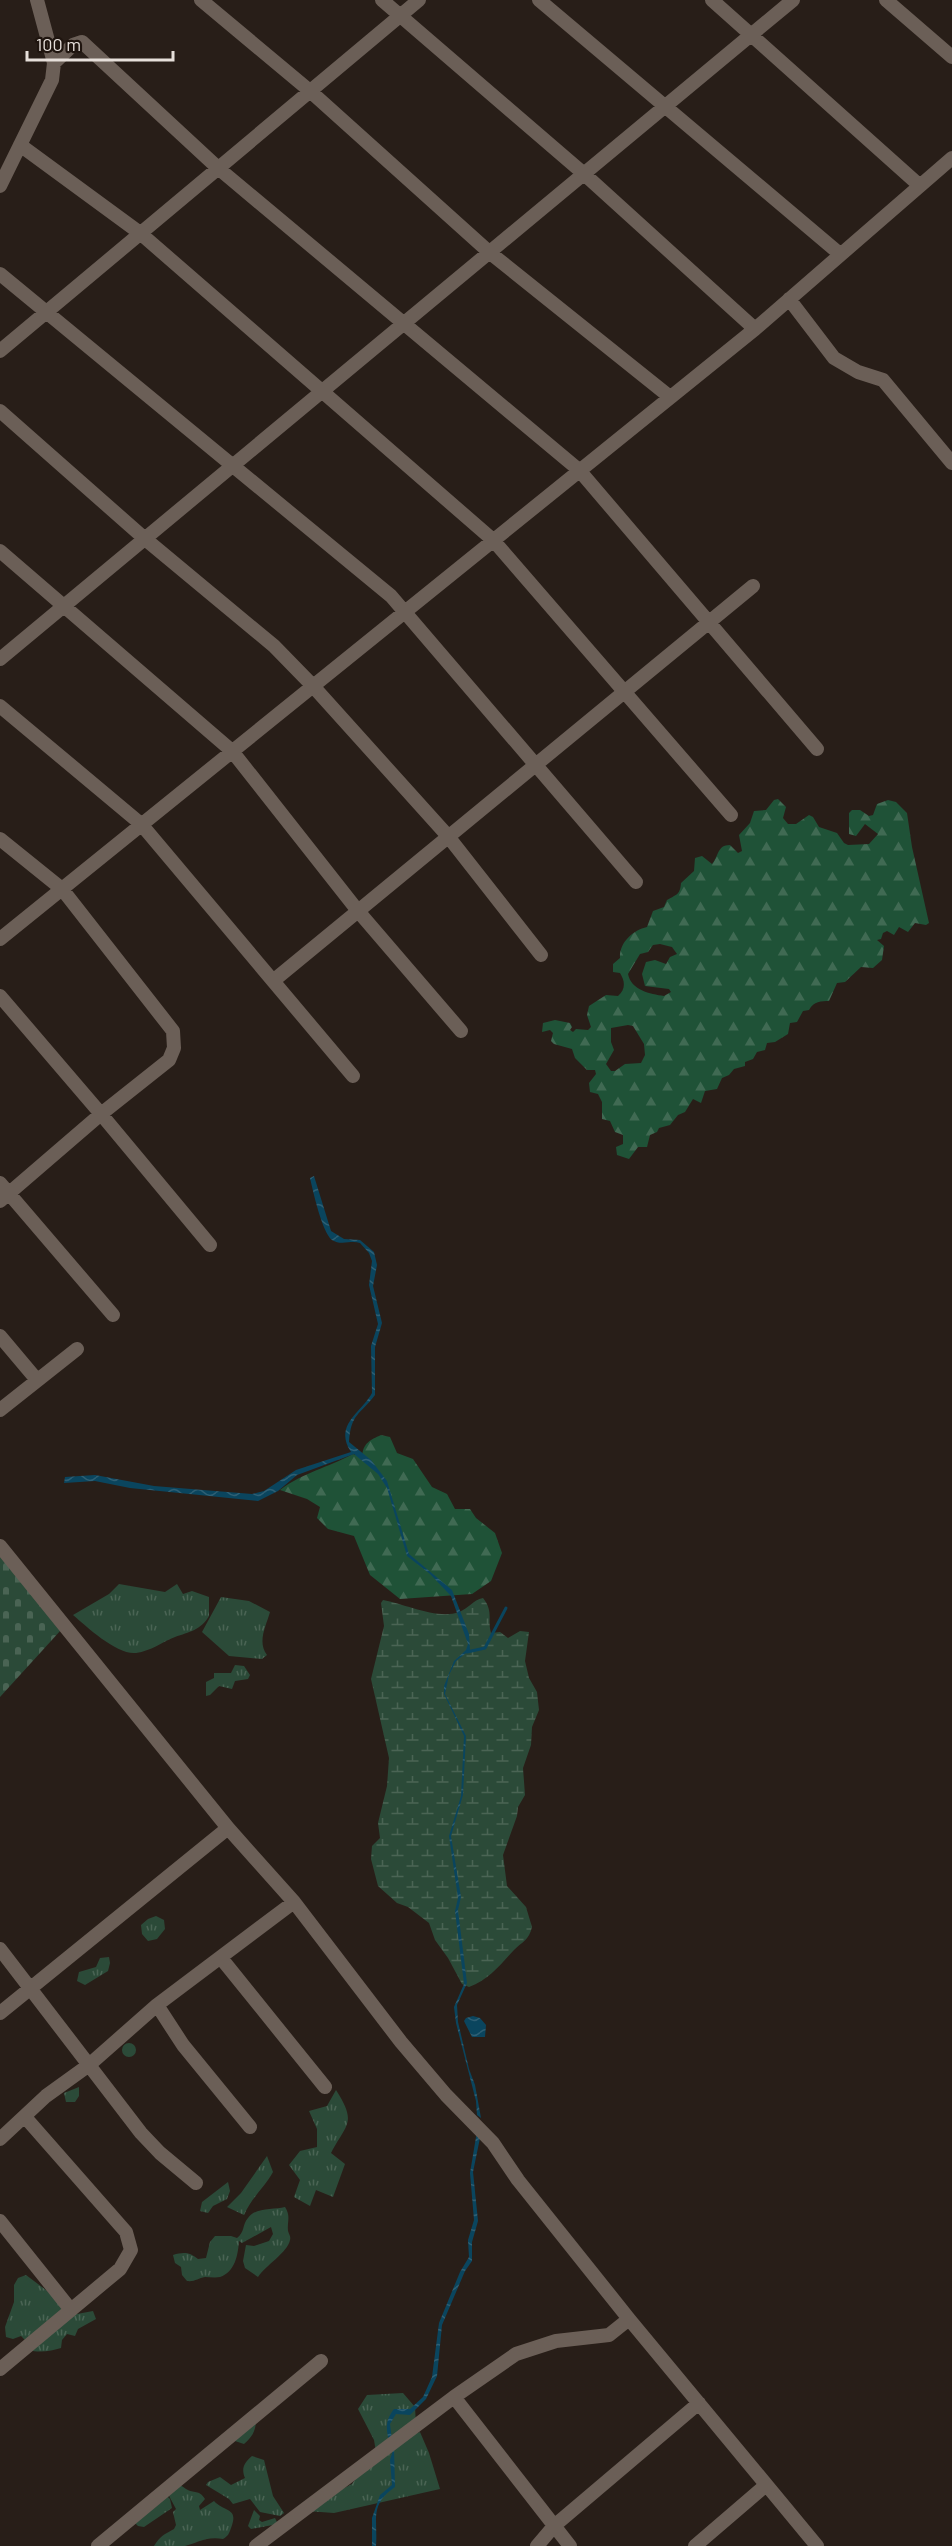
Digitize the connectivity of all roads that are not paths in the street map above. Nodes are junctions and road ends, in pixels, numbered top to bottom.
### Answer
1 (37, 0) edge
2 (201, 0) edge
3 (382, 0) edge
4 (419, 0) edge
5 (539, 0) edge
6 (712, 0) edge
7 (793, 0) edge
8 (886, 0) edge
9 (400, 15) junction
10 (753, 35) junction
11 (952, 57) edge
12 (54, 63) junction
13 (310, 91) junction
14 (665, 107) junction
15 (20, 145) junction
16 (952, 158) edge
17 (218, 168) junction
18 (583, 173) junction
19 (920, 185) junction
20 (0, 186) edge
21 (140, 233) junction
22 (489, 252) junction
23 (840, 254) junction
24 (0, 274) edge
25 (789, 299) junction
26 (47, 312) junction
27 (404, 323) junction
28 (755, 329) junction
29 (0, 351) edge
30 (322, 391) junction
31 (670, 397) junction
32 (0, 411) edge
33 (952, 463) edge
34 (231, 467) junction
35 (579, 470) junction
36 (144, 538) junction
37 (493, 540) junction
38 (0, 551) edge
39 (753, 586) dead end
40 (64, 606) junction
41 (404, 612) junction
42 (708, 622) junction
43 (0, 659) edge
44 (312, 685) junction
45 (624, 691) junction
46 (0, 706) edge
47 (817, 749) dead end
48 (232, 751) junction
49 (535, 765) junction
50 (731, 815) dead end
51 (141, 824) junction
52 (448, 836) junction
53 (0, 839) edge
54 (636, 882) dead end
55 (62, 889) junction
56 (358, 911) junction
57 (0, 939) edge
58 (541, 955) dead end
59 (273, 981) junction
60 (0, 996) edge
61 (461, 1031) dead end
62 (353, 1076) dead end
63 (101, 1114) junction
64 (3, 1192) edge
65 (210, 1245) dead end
66 (113, 1315) dead end
67 (0, 1336) edge
68 (77, 1349) dead end
69 (38, 1380) junction
70 (0, 1410) edge
71 (0, 1546) edge
72 (228, 1827) junction
73 (294, 1902) junction
74 (0, 1949) edge
75 (220, 1958) junction
76 (30, 1988) junction
77 (157, 2005) junction
78 (0, 2013) edge
79 (89, 2065) junction
80 (325, 2087) dead end
81 (25, 2117) junction
82 (250, 2127) dead end
83 (0, 2139) edge
84 (196, 2183) dead end
85 (0, 2222) edge
86 (71, 2310) junction
87 (629, 2319) junction
88 (321, 2361) dead end
89 (0, 2369) edge
90 (454, 2397) junction
91 (699, 2403) junction
92 (766, 2485) junction
93 (554, 2526) junction
94 (98, 2546) edge
95 (256, 2546) edge
96 (537, 2546) edge
97 (570, 2546) edge
98 (696, 2546) edge
99 (817, 2546) edge

1 - 12 street
2 - 13 street
3 - 9 street
4 - 9 street
5 - 14 street
6 - 10 street
7 - 10 street
8 - 11 street
9 - 13 street
9 - 18 street
10 - 14 street
10 - 19 street
12 - 15 street
12 - 17 street
13 - 17 street
13 - 22 street
14 - 18 street
14 - 23 street
15 - 20 street
15 - 21 street
16 - 19 street
17 - 21 street
17 - 27 street
18 - 22 street
18 - 28 street
19 - 23 street
21 - 26 street
21 - 30 street
22 - 27 street
22 - 31 street
23 - 25 street
24 - 26 street
25 - 28 street
25 - 33 street
26 - 29 street
26 - 34 street
27 - 30 street
27 - 35 street
28 - 31 street
30 - 34 street
30 - 37 street
31 - 35 street
32 - 36 street
34 - 36 street
34 - 41 street
35 - 37 street
35 - 42 street
36 - 40 street
36 - 44 street
37 - 41 street
37 - 45 street
38 - 40 street
39 - 42 street
40 - 43 street
40 - 48 street
41 - 44 street
41 - 49 street
42 - 45 street
42 - 47 street
44 - 48 street
44 - 52 street
45 - 49 street
45 - 50 street
46 - 51 street
48 - 51 street
48 - 56 street
49 - 52 street
49 - 54 street
51 - 55 street
51 - 59 street
52 - 56 street
52 - 58 street
53 - 55 street
55 - 57 street
55 - 63 street
56 - 59 street
56 - 61 street
59 - 62 street
60 - 63 street
63 - 64 street
63 - 65 street
64 - 66 street
67 - 69 street
68 - 69 street
69 - 70 street
71 - 72 street
72 - 73 street
72 - 76 street
73 - 75 street
73 - 87 street
74 - 76 street
75 - 77 street
75 - 80 street
76 - 78 street
76 - 79 street
77 - 79 street
77 - 82 street
79 - 81 street
79 - 84 street
81 - 83 street
81 - 86 street
85 - 86 street
86 - 89 street
87 - 90 street
87 - 91 street
88 - 94 street
90 - 93 street
90 - 95 street
91 - 92 street
91 - 93 street
92 - 98 street
92 - 99 street
93 - 96 street
93 - 97 street

